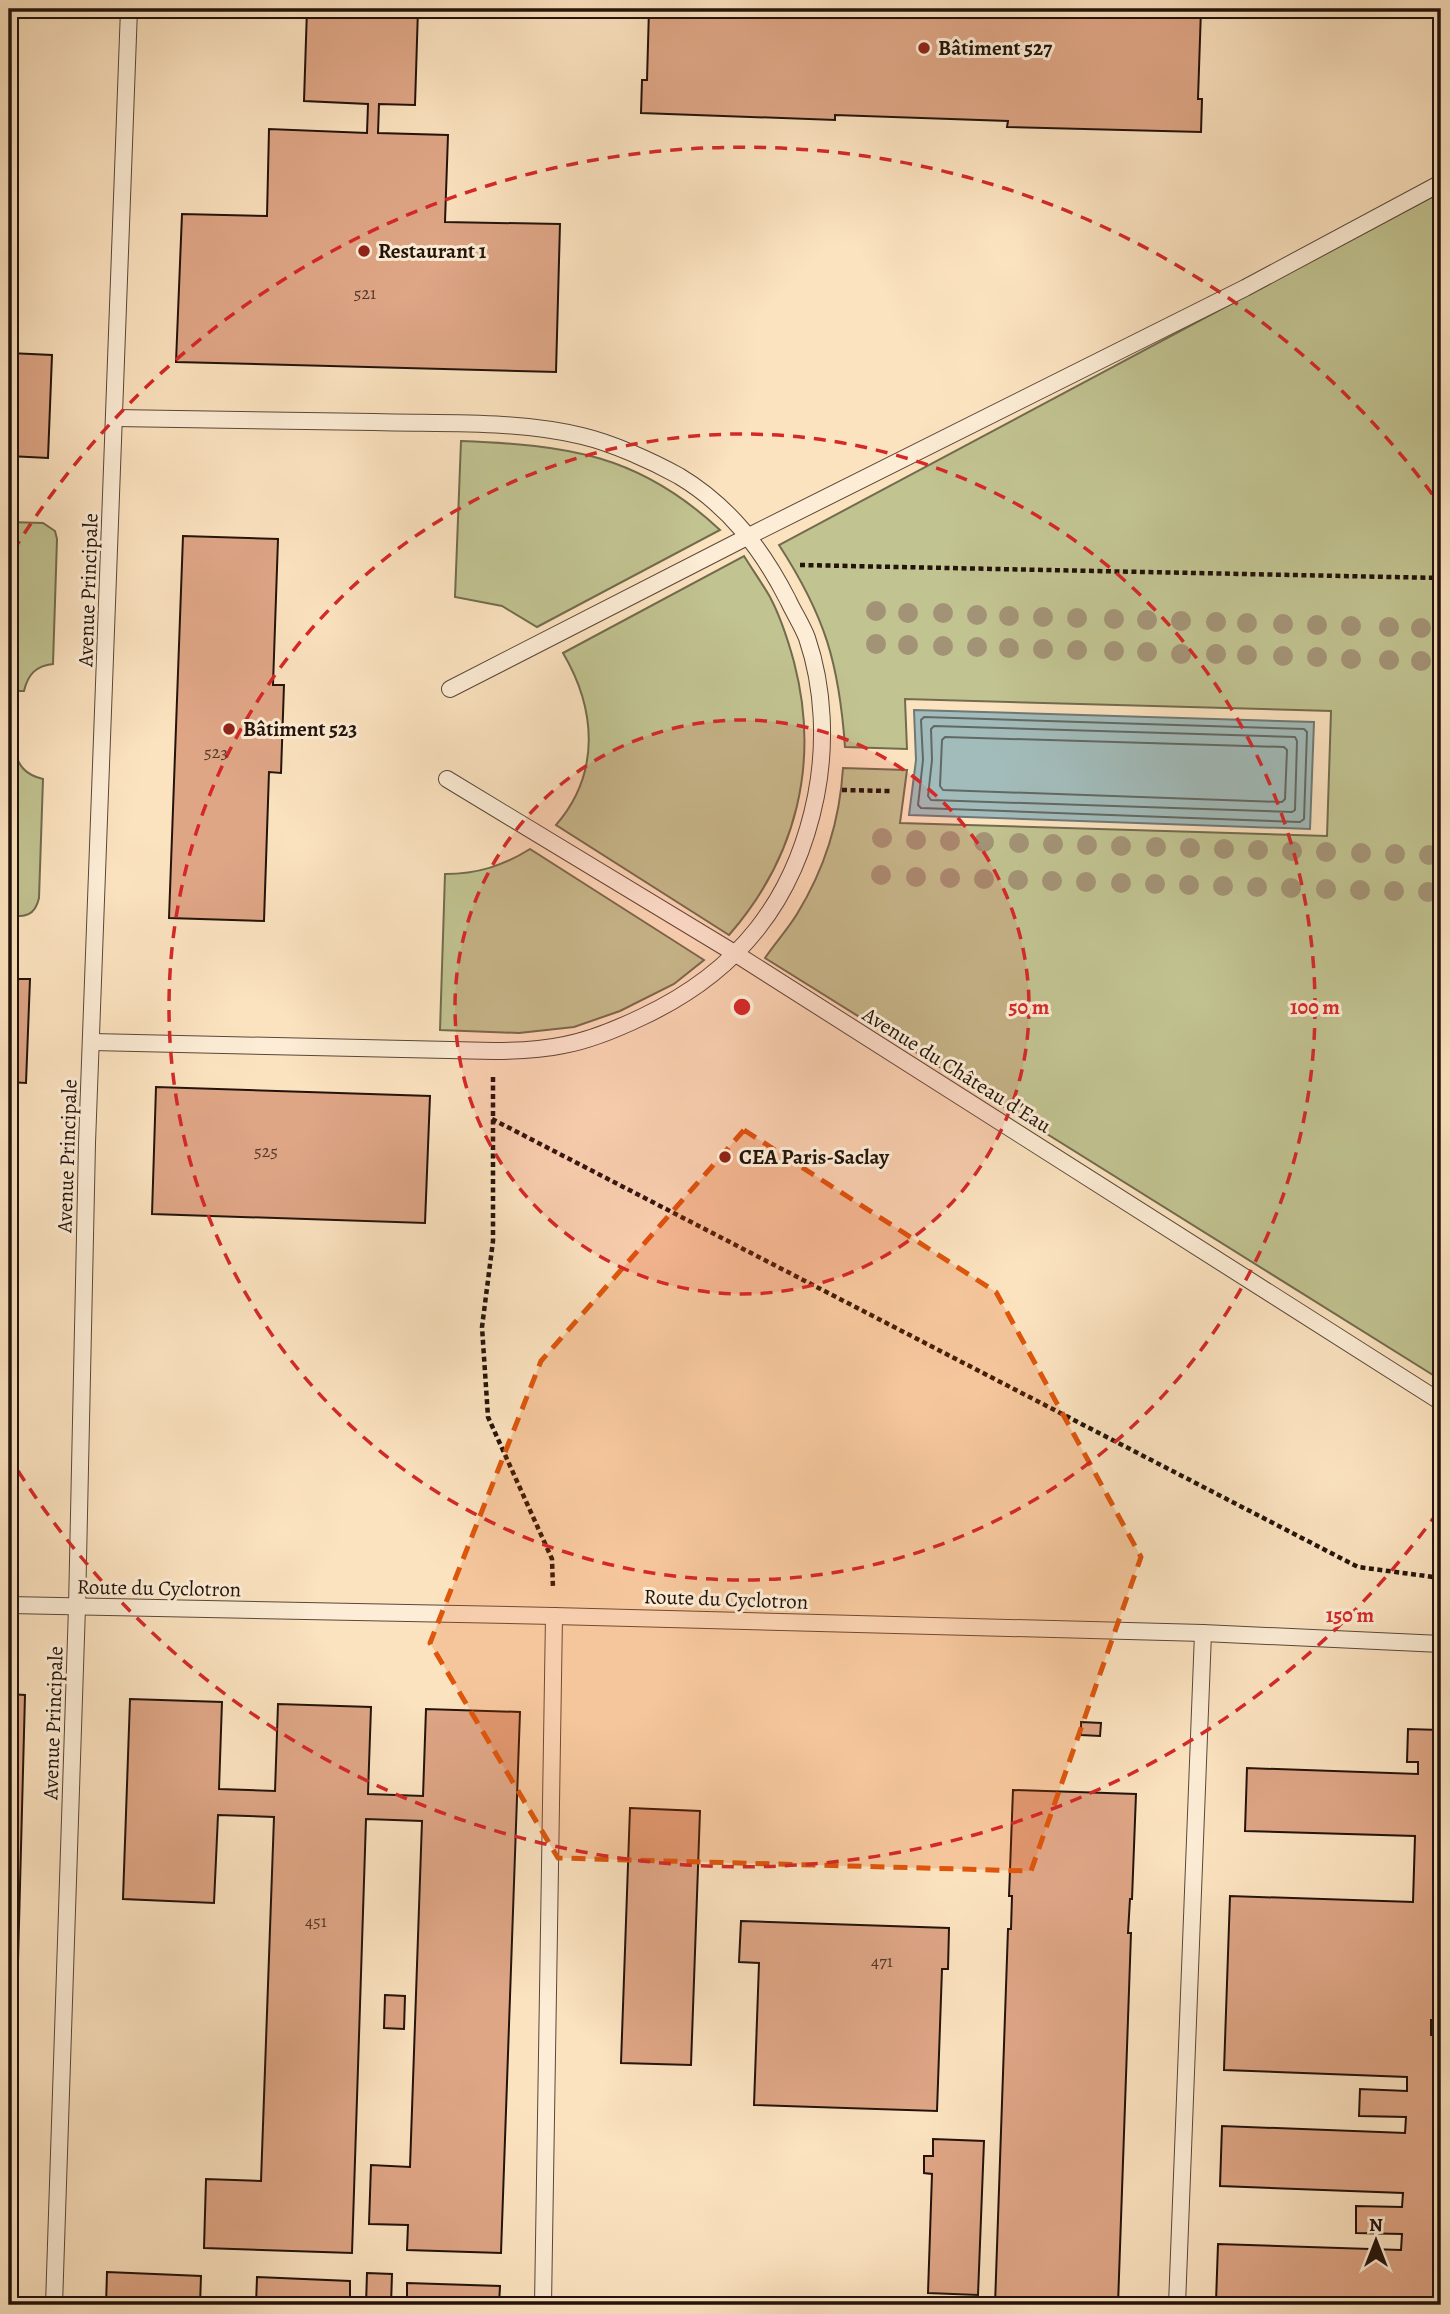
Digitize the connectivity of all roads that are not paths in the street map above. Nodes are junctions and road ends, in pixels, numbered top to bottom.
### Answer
1 (130, 9) edge
2 (1441, 183) edge
3 (115, 418) junction
4 (749, 536) junction
5 (450, 689) dead end
6 (447, 779) dead end
7 (736, 954) junction
8 (92, 1042) junction
9 (1441, 1402) edge
10 (9, 1605) edge
11 (78, 1607) junction
12 (554, 1616) junction
13 (1203, 1633) junction
14 (1441, 1644) edge
15 (54, 2305) edge
16 (543, 2305) edge
17 (1177, 2305) edge

1 - 3 lane, Avenue Principale
2 - 4 lane
3 - 4 lane
3 - 8 lane, Avenue Principale
4 - 5 lane
4 - 7 lane
6 - 7 lane, Avenue du Château d'Eau
7 - 8 lane
7 - 9 lane, Avenue du Château d'Eau
8 - 11 lane, Avenue Principale
10 - 11 lane, Route du Cyclotron
11 - 12 lane, Route du Cyclotron
11 - 15 lane, Avenue Principale
12 - 13 lane, Route du Cyclotron
12 - 16 lane
13 - 14 lane, Route du Cyclotron
13 - 17 lane

